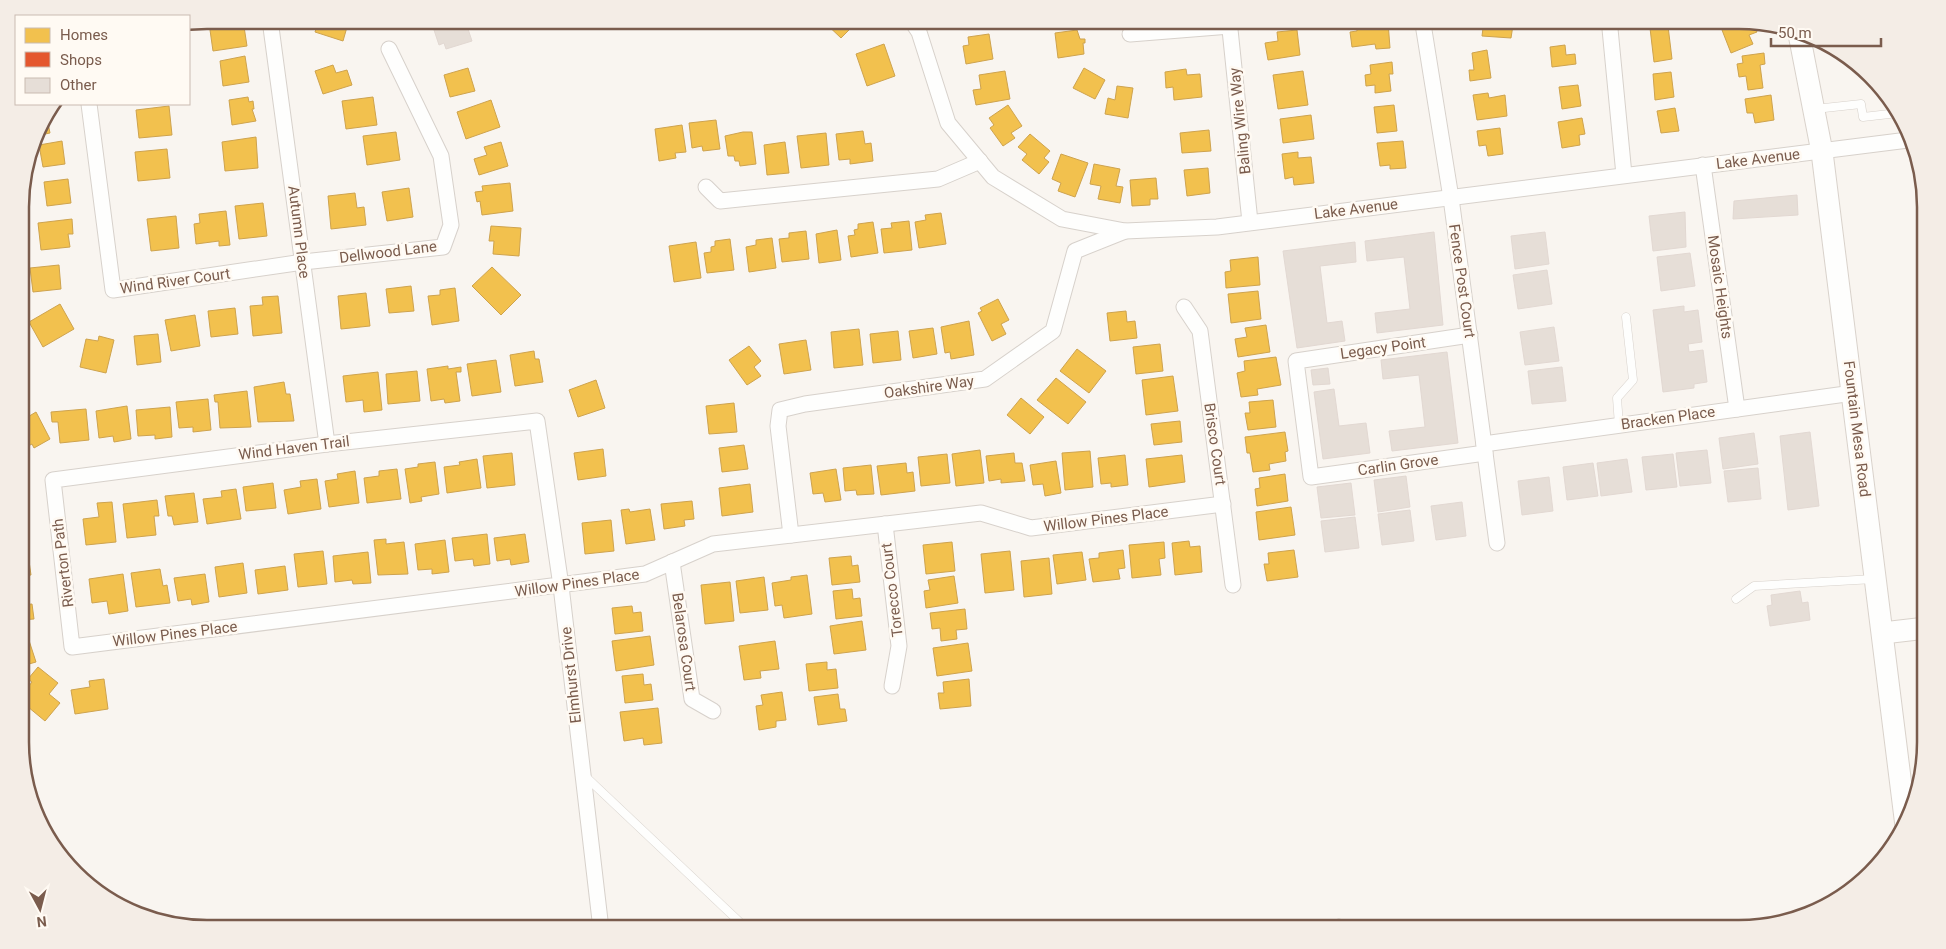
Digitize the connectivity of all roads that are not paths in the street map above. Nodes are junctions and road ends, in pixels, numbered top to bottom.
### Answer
1 (271, 29) edge
2 (917, 29) edge
3 (1175, 29) edge
4 (1230, 29) edge
5 (1424, 29) edge
6 (1610, 29) edge
7 (1130, 34) dead end
8 (1800, 39) edge
9 (389, 49) dead end
10 (89, 105) edge
11 (1814, 109) junction
12 (1891, 114) edge
13 (1905, 140) edge
14 (1822, 152) junction
15 (980, 161) junction
16 (1703, 166) junction
17 (1624, 175) junction
18 (706, 186) dead end
19 (1451, 198) junction
20 (1250, 222) junction
21 (1125, 231) junction
22 (303, 262) junction
23 (1184, 307) dead end
24 (1626, 316) dead end
25 (1470, 335) junction
26 (1853, 393) junction
27 (1737, 409) junction
28 (537, 421) joint
29 (1619, 425) junction
30 (327, 444) junction
31 (1484, 448) junction
32 (1312, 478) joint
33 (53, 480) joint
34 (1223, 504) junction
35 (885, 524) junction
36 (791, 535) junction
37 (1497, 543) dead end
38 (672, 562) junction
39 (1876, 579) junction
40 (1233, 585) dead end
41 (561, 586) junction
42 (1736, 599) dead end
43 (1917, 629) edge
44 (1883, 633) junction
45 (72, 647) joint
46 (892, 686) dead end
47 (713, 711) dead end
48 (582, 773) junction
49 (1904, 810) edge
50 (600, 920) edge
51 (737, 920) edge

1 - 22 street, Autumn Place
2 - 15 street, Lake Avenue
3 - 7 street
4 - 20 street, Baling Wire Way
5 - 19 street, Fence Post Court
6 - 17 street
8 - 11 main road, Fountain Mesa Road
9 - 22 street, Dellwood Lane
10 - 22 street, Wind River Court
11 - 12 lane
11 - 14 main road, Fountain Mesa Road
13 - 14 street, Lake Avenue
14 - 16 street, Lake Avenue
14 - 26 main road, Fountain Mesa Road
15 - 18 street
15 - 21 street, Lake Avenue
16 - 17 street, Lake Avenue
16 - 27 street, Mosaic Heights
17 - 19 street, Lake Avenue
19 - 20 street, Lake Avenue
19 - 25 street, Fence Post Court
20 - 21 street, Lake Avenue
21 - 36 street, Oakshire Way
22 - 30 street, Autumn Place
23 - 34 street, Brisco Court
24 - 29 lane
25 - 31 street, Fence Post Court
25 - 32 street, Legacy Point
26 - 27 street, Bracken Place
26 - 39 main road, Fountain Mesa Road
27 - 29 street, Bracken Place
28 - 30 street, Wind Haven Trail
28 - 41 street, Elmhurst Drive
29 - 31 street, Bracken Place
30 - 33 street, Wind Haven Trail
31 - 32 street, Carlin Grove
31 - 37 street, Fence Post Court
33 - 45 street, Riverton Path
34 - 35 street, Willow Pines Place
34 - 40 street, Brisco Court
35 - 36 street, Willow Pines Place
35 - 46 street, Torecco Court
36 - 38 street, Willow Pines Place
38 - 41 street, Willow Pines Place
38 - 47 street, Belarosa Court
39 - 42 lane
39 - 44 main road, Fountain Mesa Road
41 - 45 street, Willow Pines Place
41 - 48 street, Elmhurst Drive
43 - 44 main road
44 - 49 main road, Fountain Mesa Road
48 - 50 street, Elmhurst Drive
48 - 51 lane

